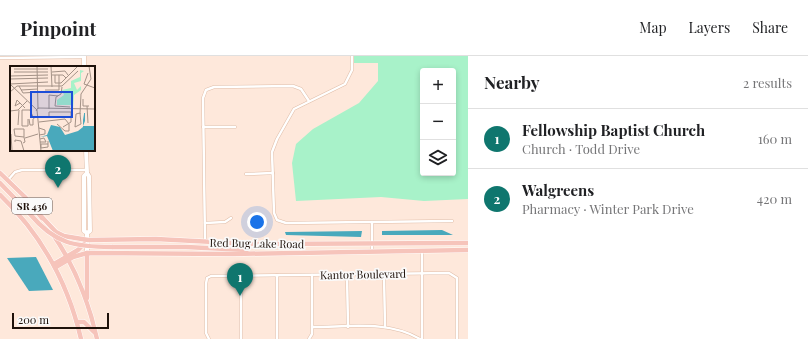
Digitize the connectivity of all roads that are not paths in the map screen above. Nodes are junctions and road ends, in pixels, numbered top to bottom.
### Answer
1 (352, 56) edge
2 (84, 57) edge
3 (0, 58) edge
4 (309, 101) junction
5 (203, 127) junction
6 (234, 127) dead end
7 (86, 151) edge
8 (87, 172) junction
9 (0, 173) edge
10 (273, 173) junction
11 (246, 174) dead end
12 (8, 180) junction
13 (0, 183) edge
14 (0, 195) edge
15 (41, 216) junction
16 (231, 218) dead end
17 (452, 221) dead end
18 (372, 222) junction
19 (205, 223) junction
20 (88, 240) junction
21 (206, 242) junction
22 (372, 243) junction
23 (467, 243) edge
24 (468, 250) edge
25 (372, 251) junction
26 (422, 251) junction
27 (292, 252) junction
28 (87, 253) junction
29 (68, 259) junction
30 (55, 266) junction
31 (347, 274) junction
32 (384, 274) junction
33 (422, 274) junction
34 (241, 275) junction
35 (277, 275) junction
36 (312, 275) junction
37 (87, 300) junction
38 (77, 322) junction
39 (312, 327) junction
40 (348, 327) junction
41 (385, 327) junction
42 (96, 333) junction
43 (81, 339) edge
44 (97, 339) edge
45 (208, 339) edge
46 (241, 339) edge
47 (277, 339) edge
48 (309, 339) edge
49 (421, 339) edge
50 (458, 339) edge

1 - 4 street
2 - 3 street
4 - 5 street
4 - 10 street
5 - 6 street
5 - 19 street
7 - 8 street
8 - 12 street
8 - 20 street
9 - 12 main road, SR 436
10 - 11 street
10 - 18 street
12 - 15 main road, SR 436
13 - 27 main road, bridge
14 - 30 main road, SR 436
15 - 20 main road
15 - 29 main road, SR 436
16 - 19 street
17 - 18 street
18 - 22 street
19 - 21 street
20 - 21 main road, Red Bug Lake Road
20 - 28 street
20 - 29 main road, Red Bug Lake Road
21 - 22 main road, Red Bug Lake Road
22 - 23 main road, Red Bug Lake Road
22 - 25 street
23 - 26 main road
24 - 26 main road, Red Bug Lake Road
25 - 26 main road, Red Bug Lake Road
25 - 27 main road, Red Bug Lake Road
26 - 33 street
27 - 28 main road, Red Bug Lake Road
28 - 29 main road, Red Bug Lake Road
28 - 37 main road
29 - 30 main road, Red Bug Lake Road
29 - 37 main road, SR 436
30 - 38 main road, SR 436
31 - 32 street, Kantor Boulevard
31 - 36 street, Kantor Boulevard
31 - 40 street
32 - 33 street, Kantor Boulevard
32 - 41 street
33 - 49 street
33 - 50 street, Kantor Boulevard
34 - 35 street, Kantor Boulevard
34 - 45 street, Kantor Boulevard
34 - 46 street
35 - 36 street, Kantor Boulevard
35 - 47 street
36 - 39 street
37 - 42 main road, SR 436
38 - 42 main road
38 - 43 main road, SR 436
39 - 40 street
39 - 48 street
40 - 41 street
41 - 49 street
42 - 44 main road, SR 436

